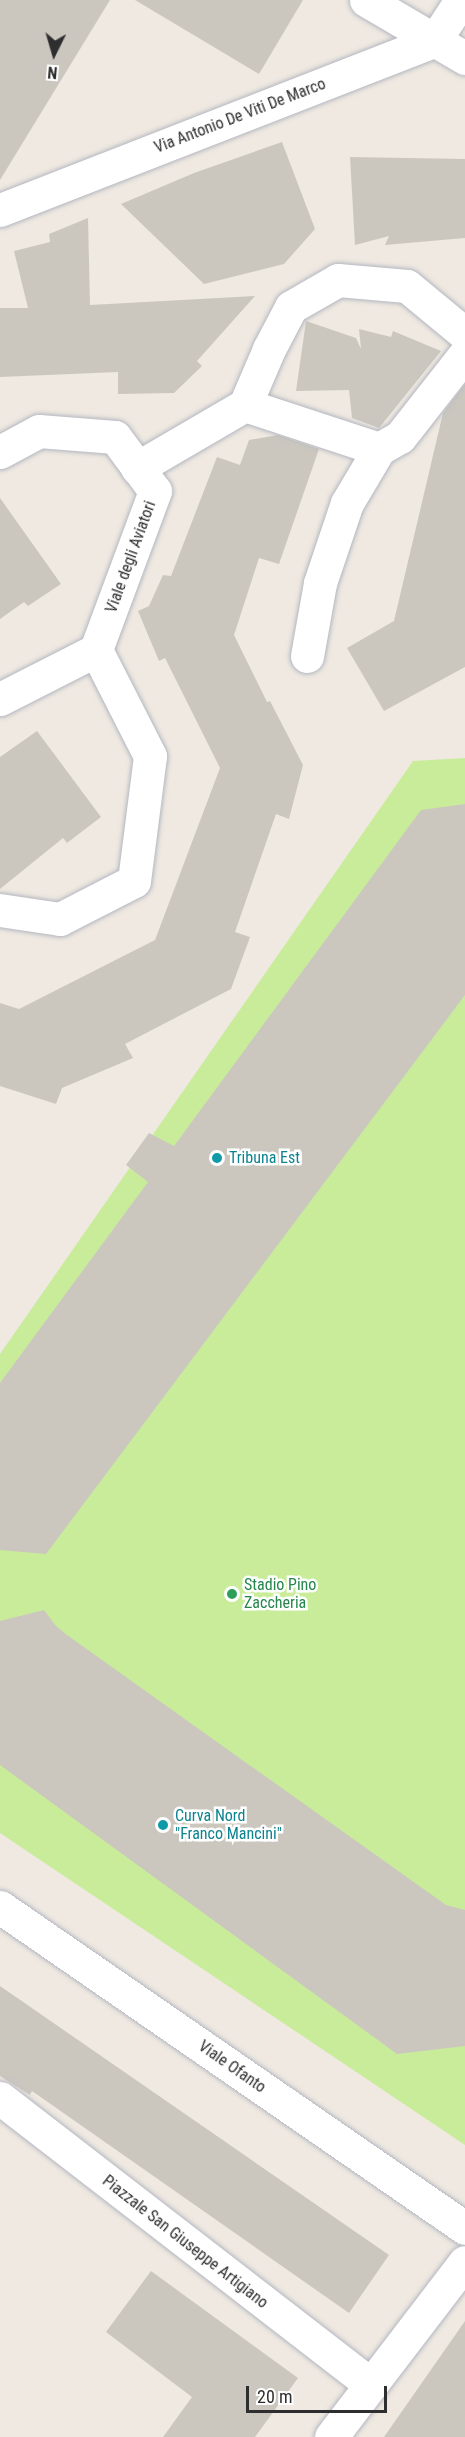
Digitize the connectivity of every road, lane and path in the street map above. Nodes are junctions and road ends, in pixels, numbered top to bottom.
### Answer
1 (366, 0) edge
2 (461, 0) edge
3 (435, 40) junction
4 (465, 58) edge
5 (0, 210) edge
6 (465, 334) edge
7 (465, 354) edge
8 (245, 405) junction
9 (379, 449) junction
10 (0, 452) edge
11 (137, 468) junction
12 (96, 650) junction
13 (308, 656) dead end
14 (0, 699) edge
15 (0, 910) edge
16 (0, 1906) edge
17 (0, 2098) edge
18 (465, 2228) edge
19 (465, 2262) edge
20 (371, 2385) junction
21 (332, 2437) edge

1 - 3 street
2 - 3 street
3 - 4 street
3 - 5 street, Via Antonio De Viti De Marco
6 - 8 street
7 - 9 street
8 - 9 street
8 - 11 street
9 - 13 street
10 - 11 street, Viale degli Aviatori
11 - 12 street, Viale degli Aviatori
12 - 14 street
12 - 15 street
16 - 18 street, Viale Ofanto
17 - 20 street, Piazzale San Giuseppe Artigiano
19 - 20 street
20 - 21 street

